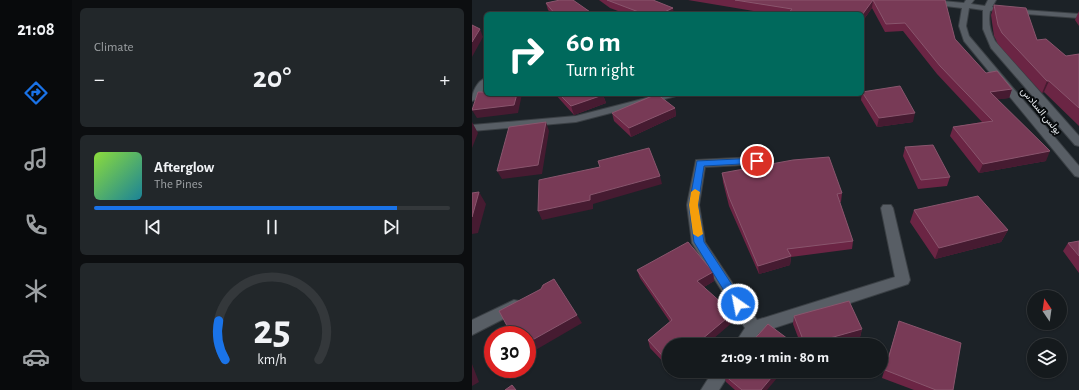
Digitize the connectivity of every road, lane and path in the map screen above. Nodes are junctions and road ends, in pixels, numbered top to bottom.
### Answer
1 (913, 0) edge
2 (968, 2) edge
3 (989, 4) edge
4 (1079, 16) edge
5 (484, 83) edge
6 (665, 96) edge
7 (472, 98) edge
8 (472, 128) edge
9 (1079, 143) edge
10 (757, 161) dead end
11 (1077, 170) edge
12 (887, 208) dead end
13 (527, 299) edge
14 (472, 328) edge
15 (754, 328) junction
16 (747, 338) edge
17 (718, 378) edge
18 (709, 390) edge

1 - 2 street
2 - 3 street
2 - 11 street, بولس السادس
3 - 4 street
3 - 9 street, بولس السادس
5 - 7 street
6 - 8 street
10 - 15 street
12 - 15 street
13 - 14 street
15 - 16 street
17 - 18 street

